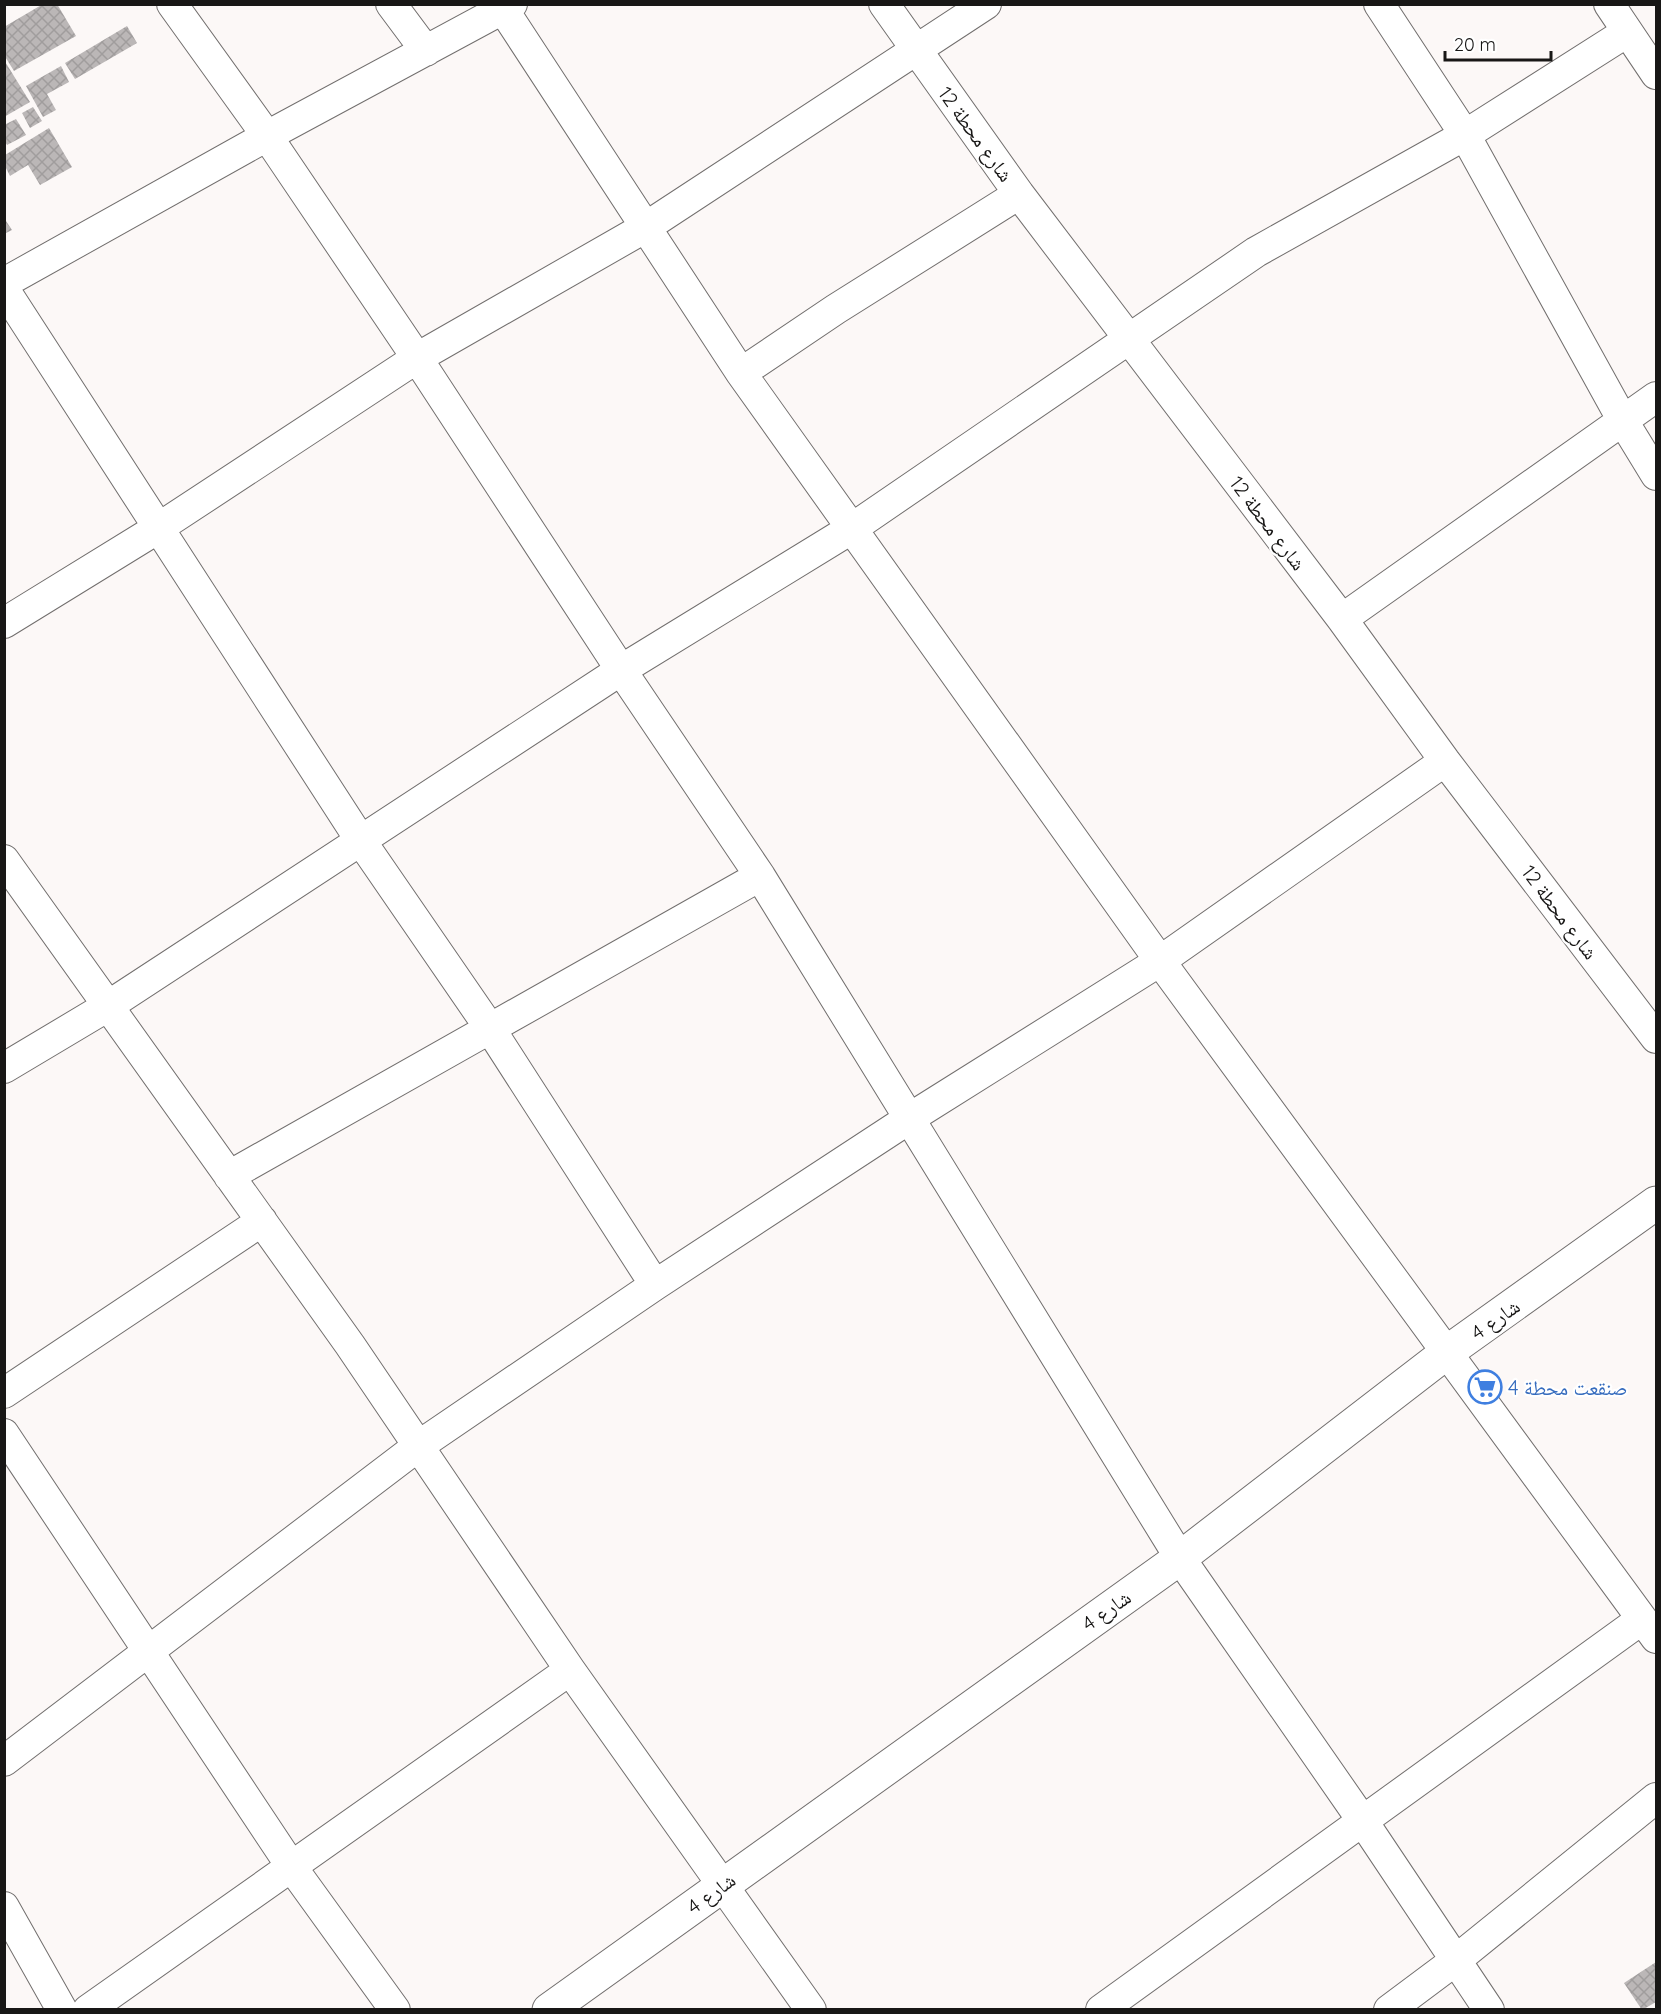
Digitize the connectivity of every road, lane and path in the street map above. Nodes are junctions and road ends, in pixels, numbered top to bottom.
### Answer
1 (172, 4) edge
2 (391, 4) edge
3 (884, 4) edge
4 (987, 4) edge
5 (1379, 4) edge
6 (1609, 4) edge
7 (508, 7) edge
8 (1627, 32) junction
9 (426, 51) junction
10 (918, 52) junction
11 (1656, 74) edge
12 (1465, 135) junction
13 (267, 136) junction
14 (1019, 194) junction
15 (646, 226) junction
16 (4, 283) edge
17 (4, 289) edge
18 (1128, 339) junction
19 (417, 358) junction
20 (741, 373) junction
21 (1656, 397) edge
22 (1623, 421) junction
23 (1656, 475) edge
24 (160, 527) junction
25 (851, 529) junction
26 (1342, 619) junction
27 (4, 623) edge
28 (621, 670) junction
29 (1445, 761) junction
30 (361, 841) junction
31 (4, 860) edge
32 (760, 876) junction
33 (1160, 961) junction
34 (108, 1006) junction
35 (489, 1027) junction
36 (1656, 1038) edge
37 (4, 1068) edge
38 (910, 1118) junction
39 (229, 1176) junction
40 (1656, 1203) edge
41 (262, 1221) junction
42 (655, 1285) junction
43 (1446, 1353) junction
44 (4, 1393) edge
45 (4, 1434) edge
46 (417, 1447) junction
47 (1180, 1558) junction
48 (1649, 1628) edge
49 (148, 1651) junction
50 (570, 1670) junction
51 (4, 1761) edge
52 (1656, 1798) edge
53 (1362, 1820) junction
54 (291, 1866) junction
55 (724, 1884) junction
56 (4, 1907) edge
57 (1456, 1960) junction
58 (62, 2010) edge
59 (88, 2010) edge
60 (395, 2010) edge
61 (549, 2010) edge
62 (811, 2010) edge
63 (1101, 2010) edge
64 (1389, 2010) edge
65 (1489, 2010) edge

1 - 13 street
2 - 9 street
3 - 10 street, شارع محطة 12
4 - 10 street
5 - 12 street
6 - 8 street
7 - 9 street
7 - 15 street
8 - 11 street
8 - 12 street
9 - 13 street
10 - 14 street, شارع محطة 12
10 - 15 street
12 - 18 street
12 - 22 street
13 - 16 street
13 - 19 street
14 - 18 street, شارع محطة 12
14 - 20 street
15 - 19 street
15 - 20 street
17 - 24 street
18 - 25 street
18 - 26 street, شارع محطة 12
19 - 24 street
19 - 28 street
20 - 25 street
21 - 22 street
22 - 23 street
22 - 26 street
24 - 27 street
24 - 30 street
25 - 28 street
25 - 33 street
26 - 29 street, شارع محطة 12
28 - 30 street
28 - 32 street
29 - 33 street
29 - 36 street, شارع محطة 12
30 - 34 street
30 - 35 street
31 - 34 street
32 - 35 street
32 - 38 street
33 - 38 street
33 - 43 street
34 - 37 street
34 - 39 street
35 - 39 street
35 - 42 street
38 - 42 street
38 - 47 street
39 - 41 street
40 - 43 street, شارع 4
41 - 44 street
41 - 46 street
42 - 46 street
43 - 47 street, شارع 4
43 - 48 street
45 - 49 street
46 - 49 street
46 - 50 street
47 - 53 street
47 - 55 street, شارع 4
48 - 53 street
49 - 51 street
49 - 54 street
50 - 54 street
50 - 55 street
52 - 57 street
53 - 57 street
53 - 63 street
54 - 59 street
54 - 60 street
55 - 61 street, شارع 4
55 - 62 street
56 - 58 street
57 - 64 street
57 - 65 street

